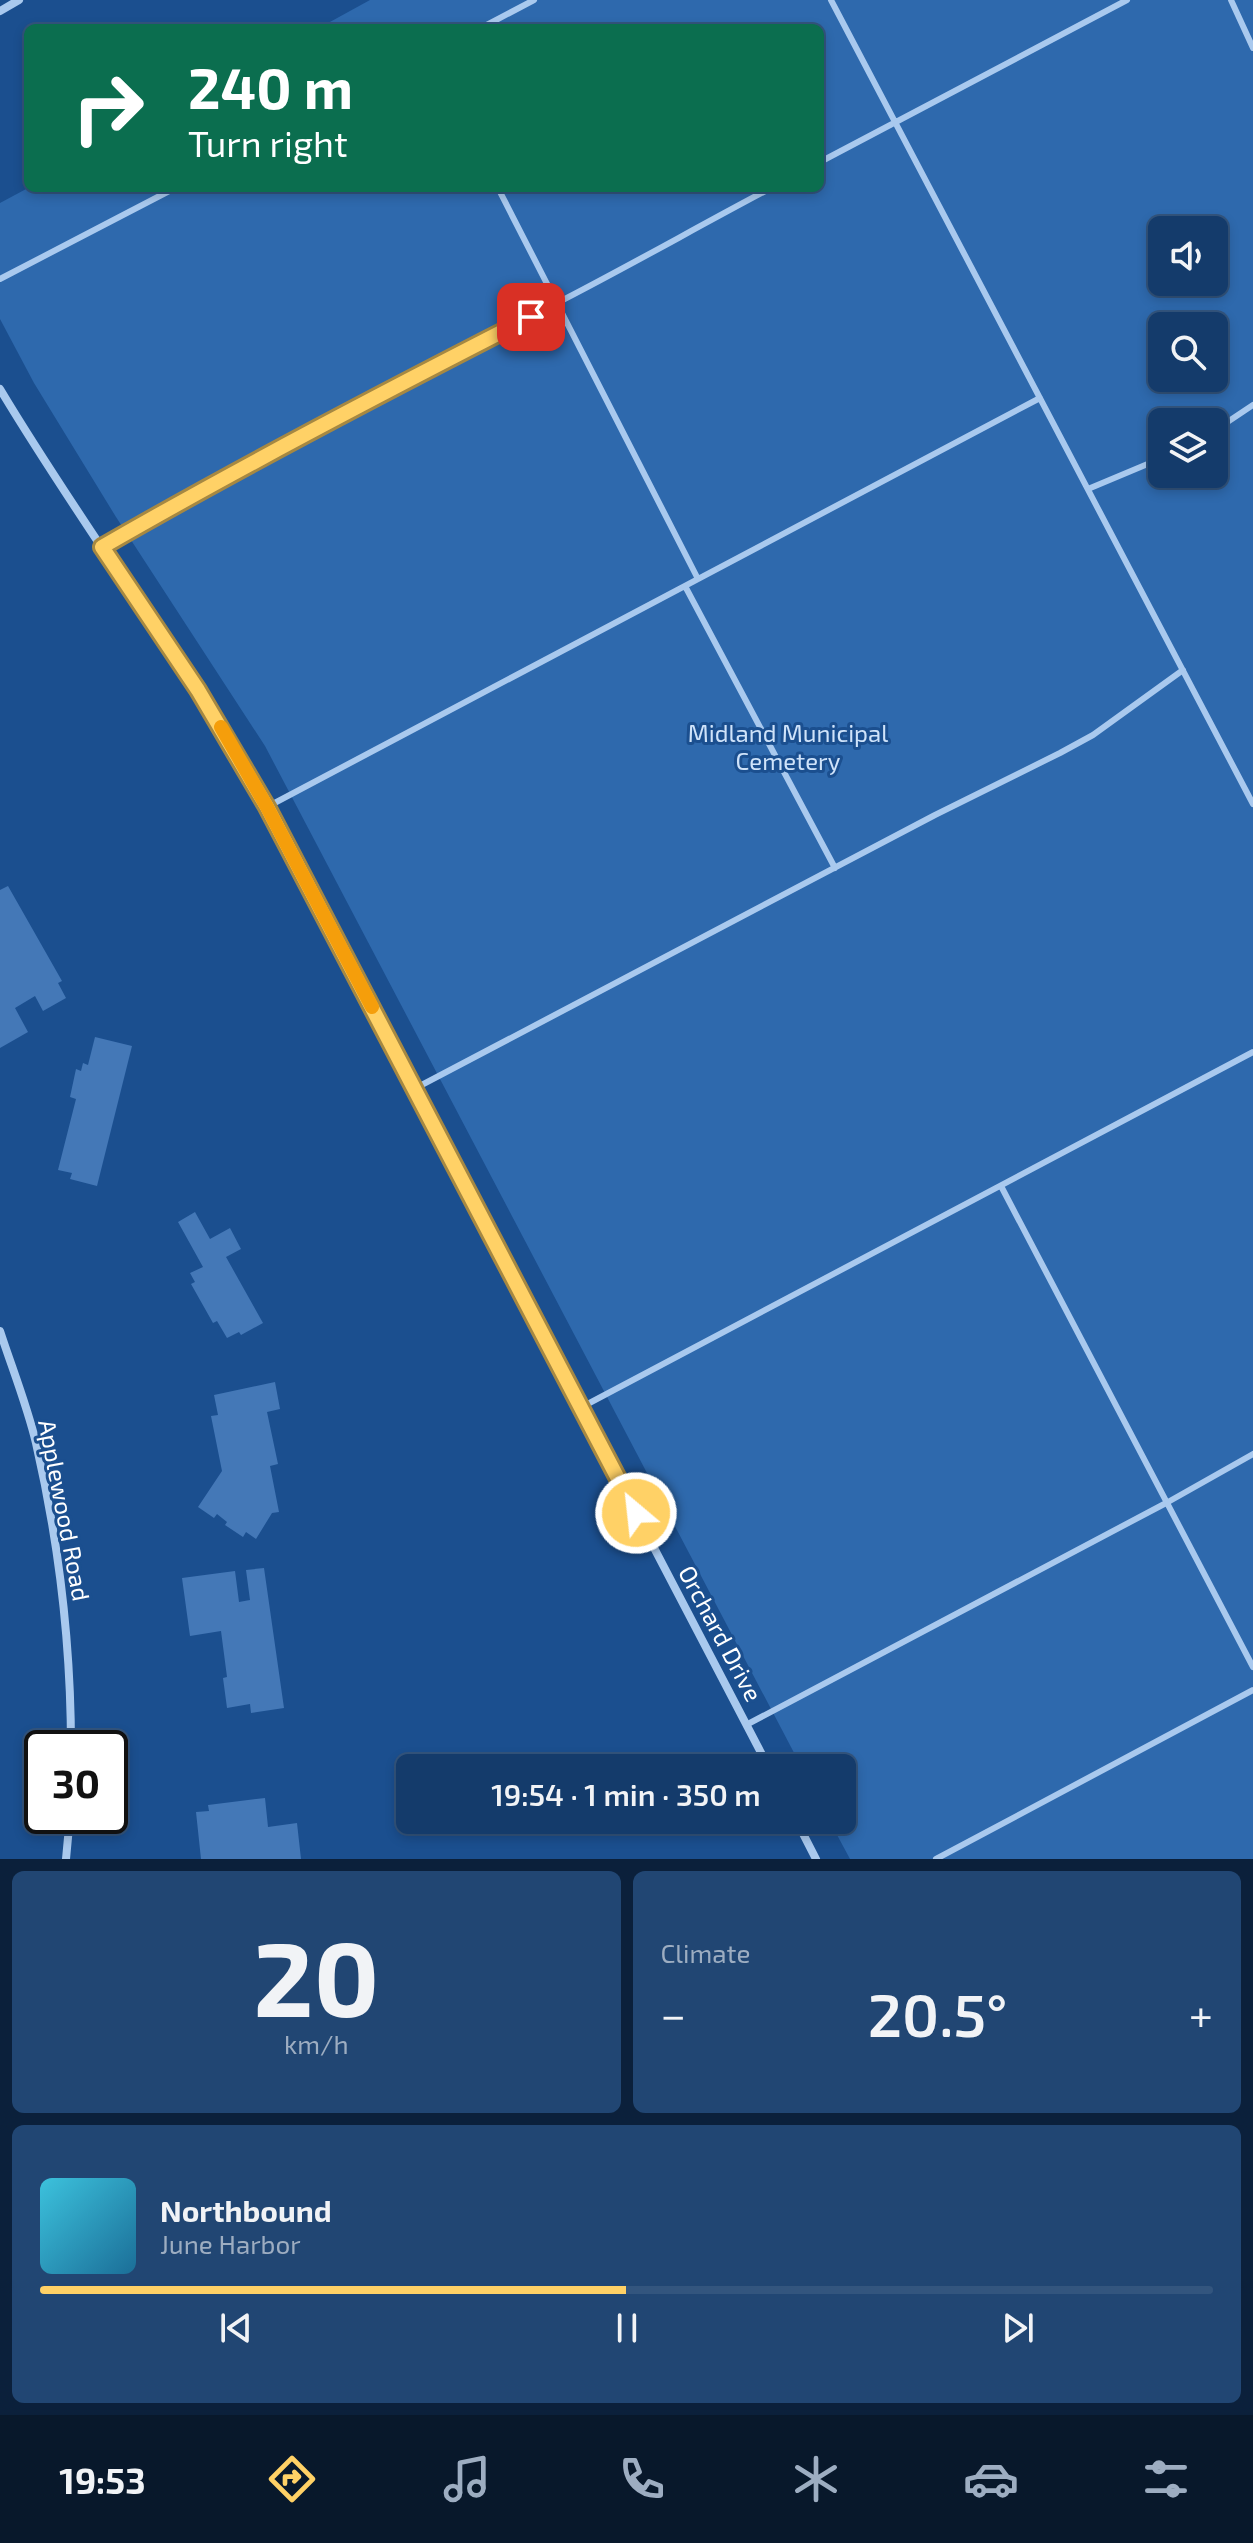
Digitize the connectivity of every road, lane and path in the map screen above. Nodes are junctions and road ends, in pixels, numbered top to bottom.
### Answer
1 (19, 0) edge
2 (534, 0) edge
3 (831, 0) edge
4 (1127, 0) edge
5 (1231, 0) edge
6 (0, 11) edge
7 (489, 24) edge
8 (1253, 48) edge
9 (895, 123) junction
10 (824, 160) edge
11 (167, 192) edge
12 (500, 192) edge
13 (764, 192) edge
14 (0, 279) edge
15 (557, 303) junction
16 (0, 389) edge
17 (1040, 398) junction
18 (1253, 405) edge
19 (1228, 422) edge
20 (1148, 464) edge
21 (1088, 489) junction
22 (102, 547) junction
23 (698, 579) junction
24 (685, 586) junction
25 (1183, 670) junction
26 (1253, 804) edge
27 (267, 807) junction
28 (835, 868) junction
29 (1253, 1052) edge
30 (414, 1089) junction
31 (1001, 1186) junction
32 (0, 1331) edge
33 (580, 1408) junction
34 (1253, 1454) edge
35 (1168, 1502) junction
36 (1253, 1667) edge
37 (1253, 1690) edge
38 (746, 1725) junction
39 (71, 1730) edge
40 (762, 1754) edge
41 (68, 1834) edge
42 (803, 1834) edge
43 (66, 1859) edge
44 (816, 1859) edge
45 (936, 1859) edge

1 - 6 street
2 - 7 lane
3 - 9 lane
4 - 9 lane
5 - 8 lane
9 - 10 lane
9 - 17 lane
11 - 14 lane
12 - 15 lane
13 - 15 lane
15 - 22 lane
15 - 23 lane
16 - 22 street, Orchard Drive
17 - 21 lane
17 - 23 lane
18 - 19 lane
20 - 21 lane
21 - 25 lane
22 - 27 street, Orchard Drive
23 - 24 lane
24 - 27 lane
24 - 28 lane
25 - 26 lane
25 - 28 lane
27 - 30 street, Orchard Drive
28 - 30 lane
29 - 31 lane
30 - 33 street, Orchard Drive
31 - 33 lane
31 - 35 lane
32 - 39 street, Applewood Road
33 - 38 street, Orchard Drive
34 - 35 lane
35 - 36 lane
35 - 38 lane
37 - 45 lane
38 - 40 street, Orchard Drive
41 - 43 street
42 - 44 street

